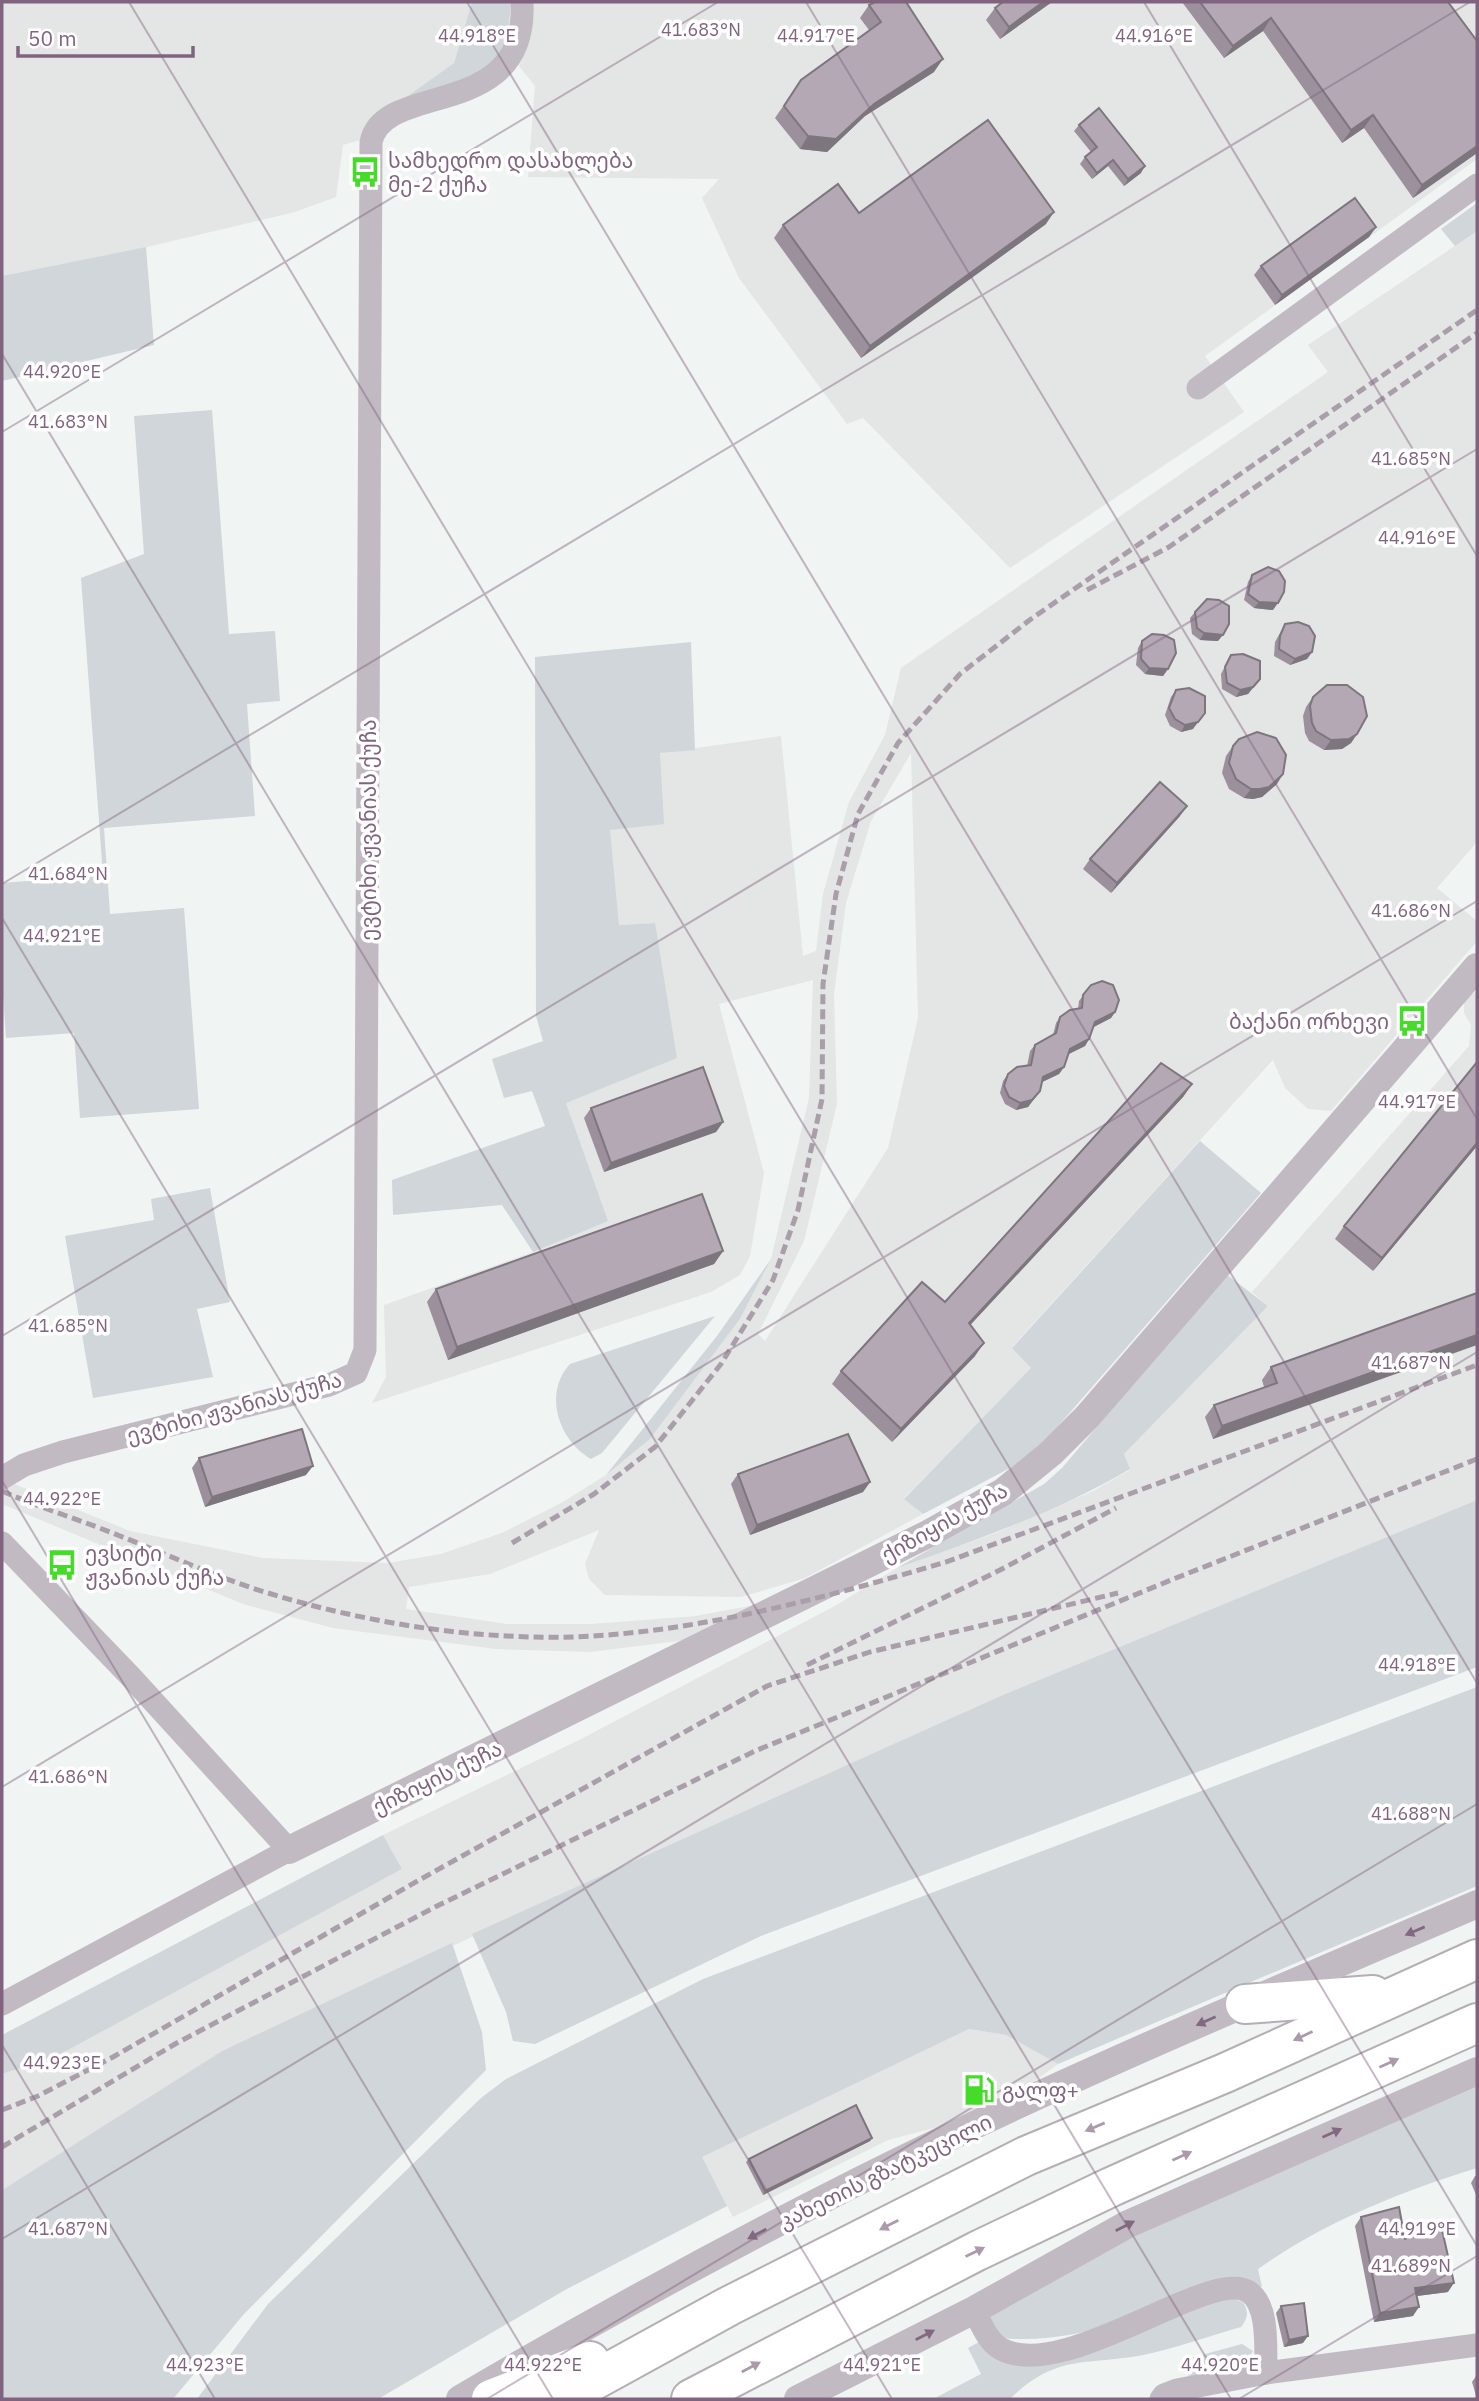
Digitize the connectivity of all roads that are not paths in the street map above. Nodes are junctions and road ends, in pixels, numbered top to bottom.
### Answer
1 (522, 2) edge
2 (1477, 185) edge
3 (1198, 387) dead end
4 (1477, 967) edge
5 (2, 1478) edge
6 (2, 1543) edge
7 (289, 1850) junction
8 (1477, 1904) edge
9 (1477, 1959) edge
10 (1396, 1993) junction
11 (2, 2004) edge
12 (1245, 2004) junction
13 (1477, 2023) edge
14 (1477, 2071) edge
15 (729, 2306) junction
16 (974, 2310) junction
17 (1477, 2345) edge
18 (1266, 2373) junction
19 (1236, 2390) edge
20 (460, 2399) edge
21 (491, 2399) edge
22 (561, 2399) edge
23 (691, 2399) edge
24 (799, 2399) edge
25 (1161, 2399) edge

1 - 5 street, ევტიხი ჟვანიას ქუჩა
2 - 3 street
4 - 7 street, ქიზიყის ქუჩა
6 - 7 street
7 - 11 street, ქიზიყის ქუჩა
8 -> 12 street, კახეთის გზატკეცილი
9 - 10 highway
10 - 12 highway
10 -> 15 highway
12 -> 20 street, კახეთის გზატკეცილი
23 -> 13 highway
16 -> 14 street
15 - 21 highway
15 - 22 highway
16 - 18 street
24 -> 16 street
17 - 18 street
18 - 19 street
19 - 25 street

